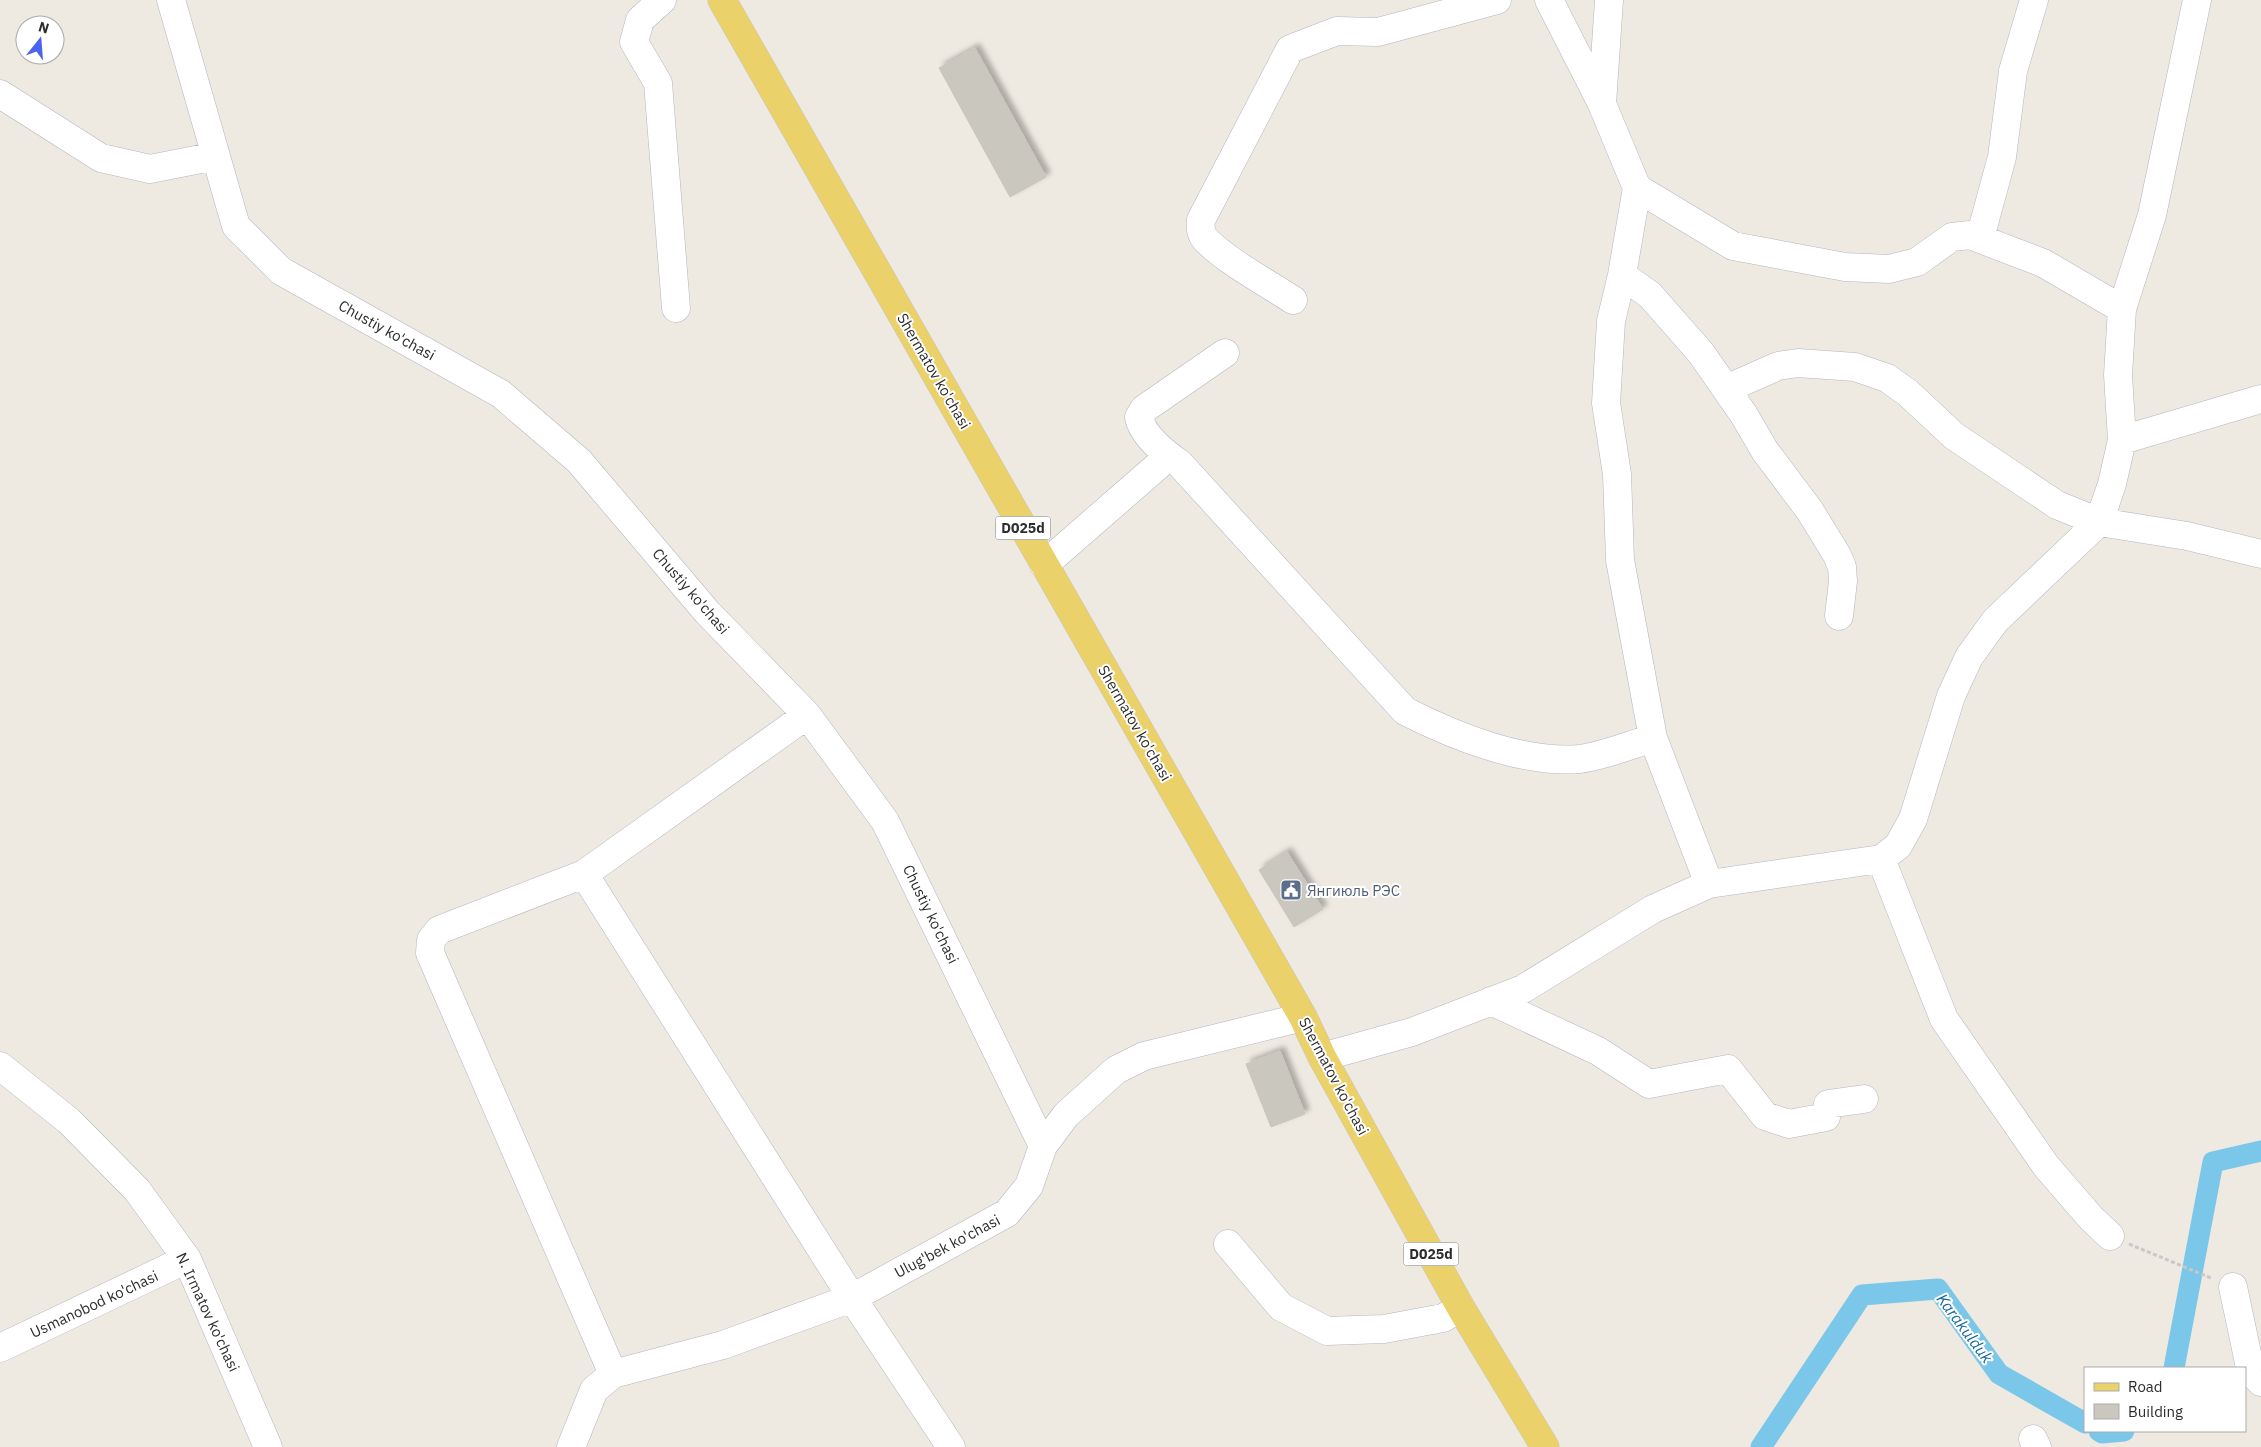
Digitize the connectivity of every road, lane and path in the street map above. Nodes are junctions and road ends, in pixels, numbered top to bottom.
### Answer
1 (171, 0) edge
2 (662, 0) edge
3 (722, 0) edge
4 (1497, 0) edge
5 (1549, 0) edge
6 (1609, 0) edge
7 (2034, 0) edge
8 (2197, 0) edge
9 (0, 94) edge
10 (1602, 104) junction
11 (216, 156) junction
12 (1637, 188) junction
13 (1980, 238) junction
14 (1622, 275) junction
15 (1294, 300) dead end
16 (676, 308) dead end
17 (2122, 309) junction
18 (1225, 353) dead end
19 (1726, 389) junction
20 (2261, 399) edge
21 (2122, 440) junction
22 (1169, 456) junction
23 (2099, 522) junction
24 (2261, 554) edge
25 (1044, 565) junction
26 (1839, 616) dead end
27 (807, 715) junction
28 (1653, 738) junction
29 (1881, 859) junction
30 (584, 874) junction
31 (1709, 884) junction
32 (1490, 1001) junction
33 (1303, 1017) junction
34 (1322, 1057) junction
35 (0, 1066) edge
36 (1864, 1099) dead end
37 (1043, 1146) junction
38 (2110, 1236) joint
39 (1228, 1244) dead end
40 (187, 1259) junction
41 (2233, 1287) joint
42 (852, 1298) junction
43 (1460, 1308) junction
44 (0, 1348) edge
45 (613, 1374) junction
46 (2261, 1382) edge
47 (268, 1447) edge
48 (571, 1447) edge
49 (951, 1447) edge
50 (1545, 1447) edge

1 - 11 street, Chustiy ko'chasi
2 - 16 street
3 - 25 main road, Shermatov ko'chasi / D025d
4 - 15 street
5 - 10 street
6 - 10 street
7 - 13 street
8 - 17 street
9 - 11 street
10 - 12 street
11 - 27 street, Chustiy ko'chasi
12 - 13 street
12 - 14 street
13 - 17 street
14 - 19 street
14 - 28 street
17 - 21 street
18 - 22 street
19 - 23 street
19 - 26 street
20 - 21 street
21 - 23 street
22 - 25 street
22 - 28 street
23 - 24 street
23 - 29 street
25 - 33 main road, Shermatov ko'chasi / D025d
27 - 30 street
27 - 37 street, Chustiy ko'chasi
28 - 31 street
29 - 31 street
29 - 38 street
30 - 42 street
30 - 45 street
31 - 32 street
32 - 34 street
32 - 36 street
33 - 34 main road, Shermatov ko'chasi / D025d
33 - 37 street, Ulug'bek ko'chasi
34 - 43 main road, Shermatov ko'chasi / D025d
35 - 40 street, N. Irmatov ko'chasi
37 - 42 street, Ulug'bek ko'chasi
38 - 41 path
39 - 43 street
40 - 44 street, Usmanobod ko'chasi
40 - 47 street, N. Irmatov ko'chasi
41 - 46 street
42 - 45 street, Ulug'bek ko'chasi
42 - 49 street
43 - 50 main road, Shermatov ko'chasi / D025d
45 - 48 street, Ulug'bek ko'chasi

